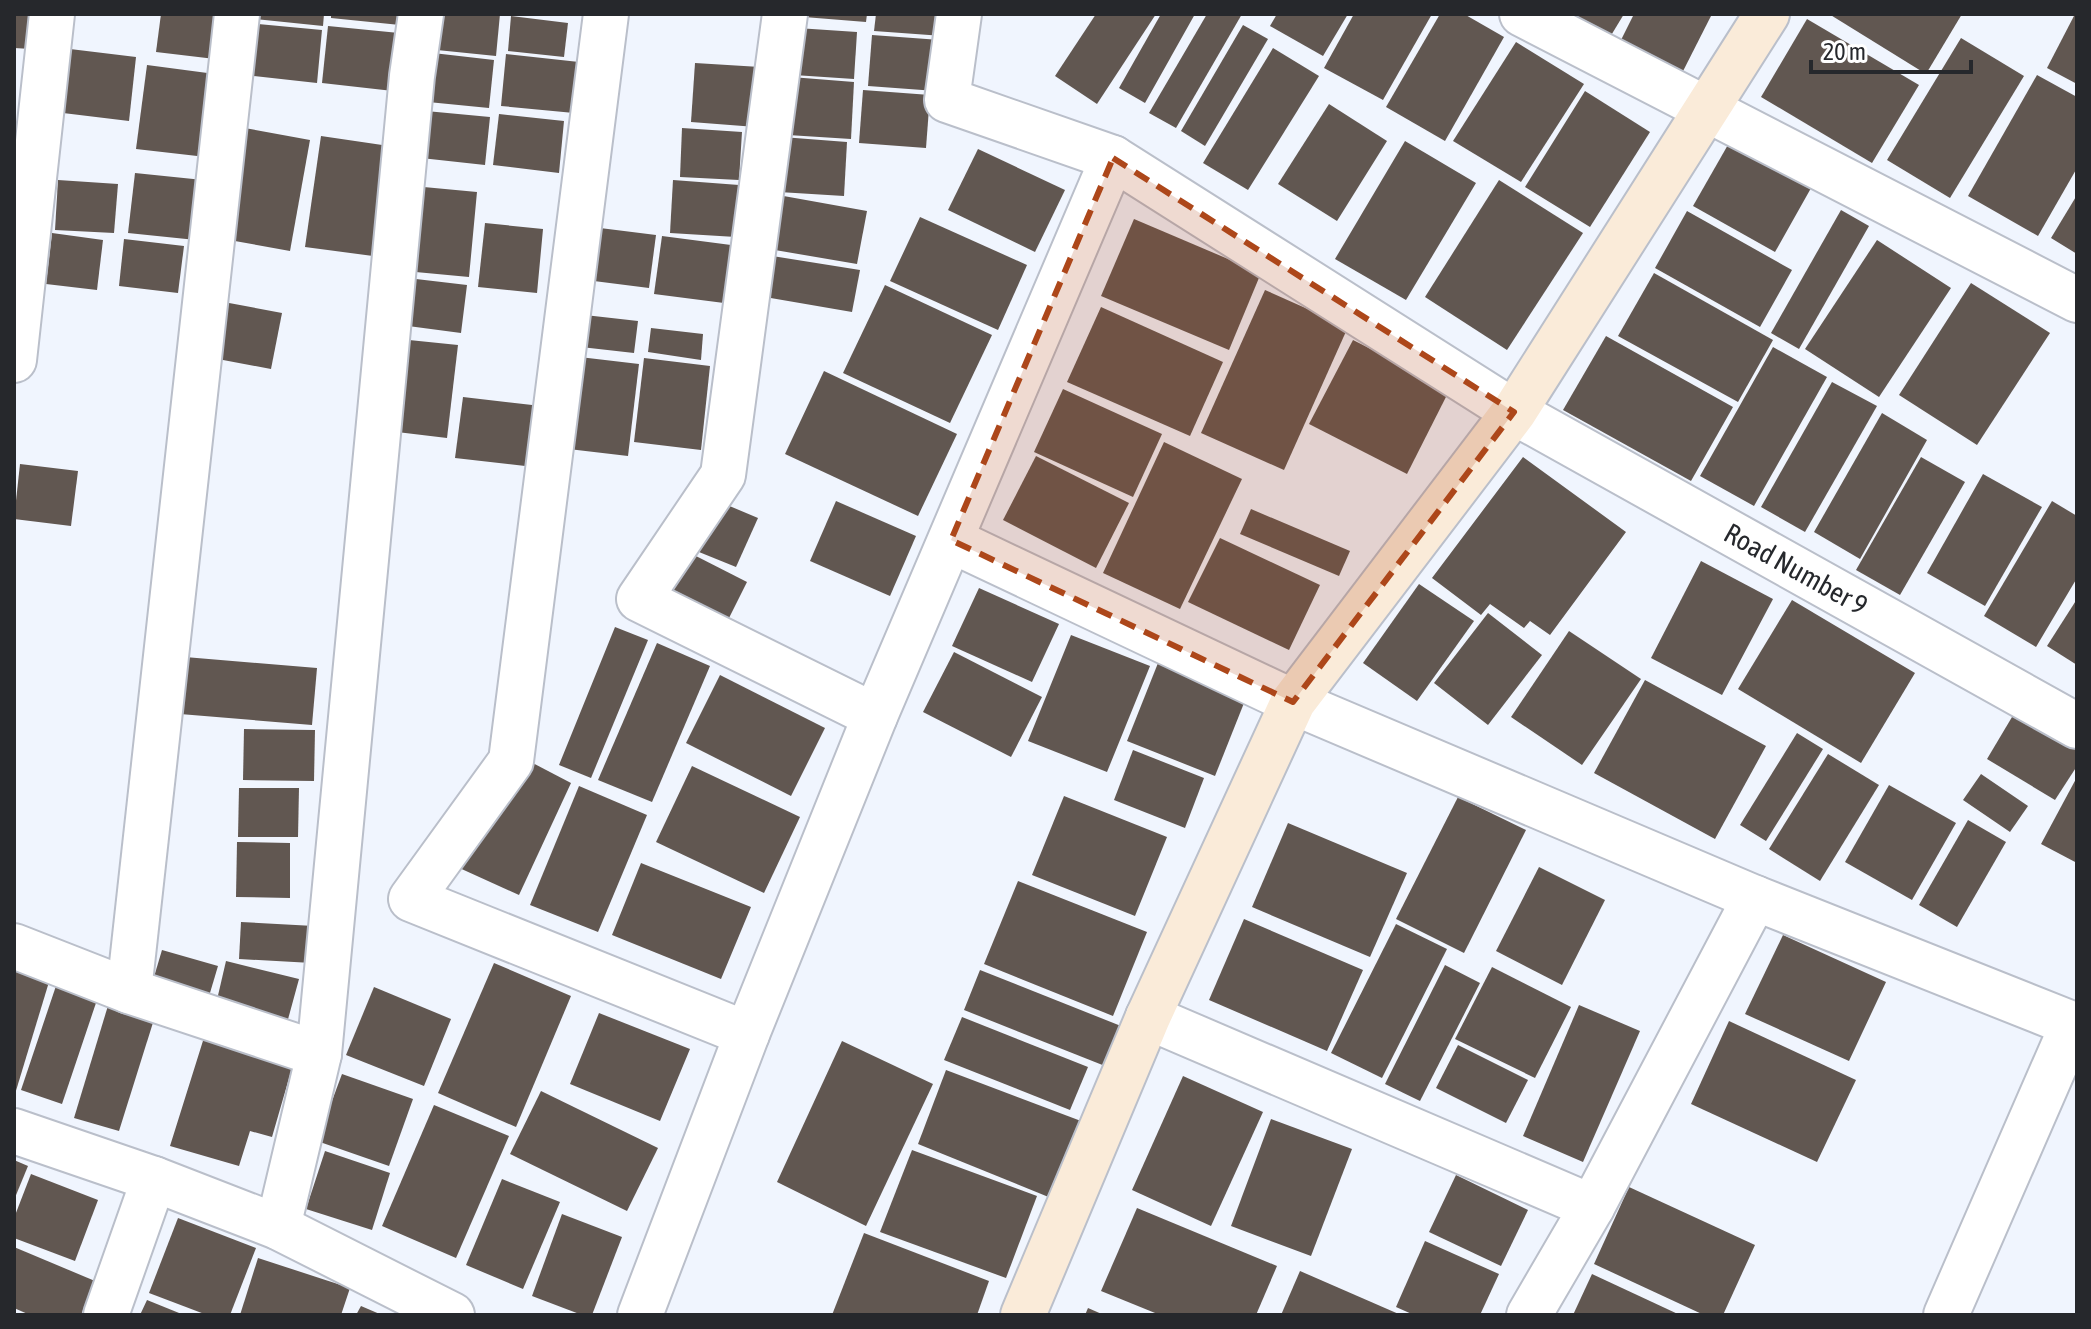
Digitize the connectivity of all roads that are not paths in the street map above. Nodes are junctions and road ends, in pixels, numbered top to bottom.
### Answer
1 (52, 14) edge
2 (237, 14) edge
3 (421, 14) edge
4 (606, 14) edge
5 (785, 14) edge
6 (959, 14) edge
7 (1522, 14) edge
8 (1767, 14) edge
9 (1706, 109) junction
10 (1113, 158) junction
11 (2077, 300) edge
12 (14, 360) edge
13 (1514, 412) junction
14 (951, 540) junction
15 (1293, 702) junction
16 (875, 716) junction
17 (2077, 726) edge
18 (1755, 898) junction
19 (14, 946) edge
20 (129, 991) junction
21 (1148, 1017) junction
22 (2075, 1025) edge
23 (747, 1034) junction
24 (319, 1054) junction
25 (14, 1131) edge
26 (154, 1179) junction
27 (1592, 1207) junction
28 (278, 1227) junction
29 (106, 1315) edge
30 (452, 1315) edge
31 (640, 1315) edge
32 (1023, 1315) edge
33 (1529, 1315) edge
34 (1946, 1315) edge

1 - 12 street
2 - 20 street
3 - 24 street
4 - 23 street
5 - 16 street
6 - 10 street, Road Number 9
7 - 9 street
8 - 9 street
9 - 11 street
9 - 13 street
10 - 13 street, Road Number 9
10 - 14 street
13 - 15 street
13 - 17 street, Road Number 9
14 - 15 street
14 - 16 street
15 - 18 street
15 - 21 street
16 - 23 street
18 - 22 street
18 - 27 street
19 - 20 street
20 - 24 street
21 - 27 street
21 - 32 street
22 - 34 street
23 - 31 street
24 - 28 street
25 - 26 street
26 - 28 street
26 - 29 street
27 - 33 street
28 - 30 street

